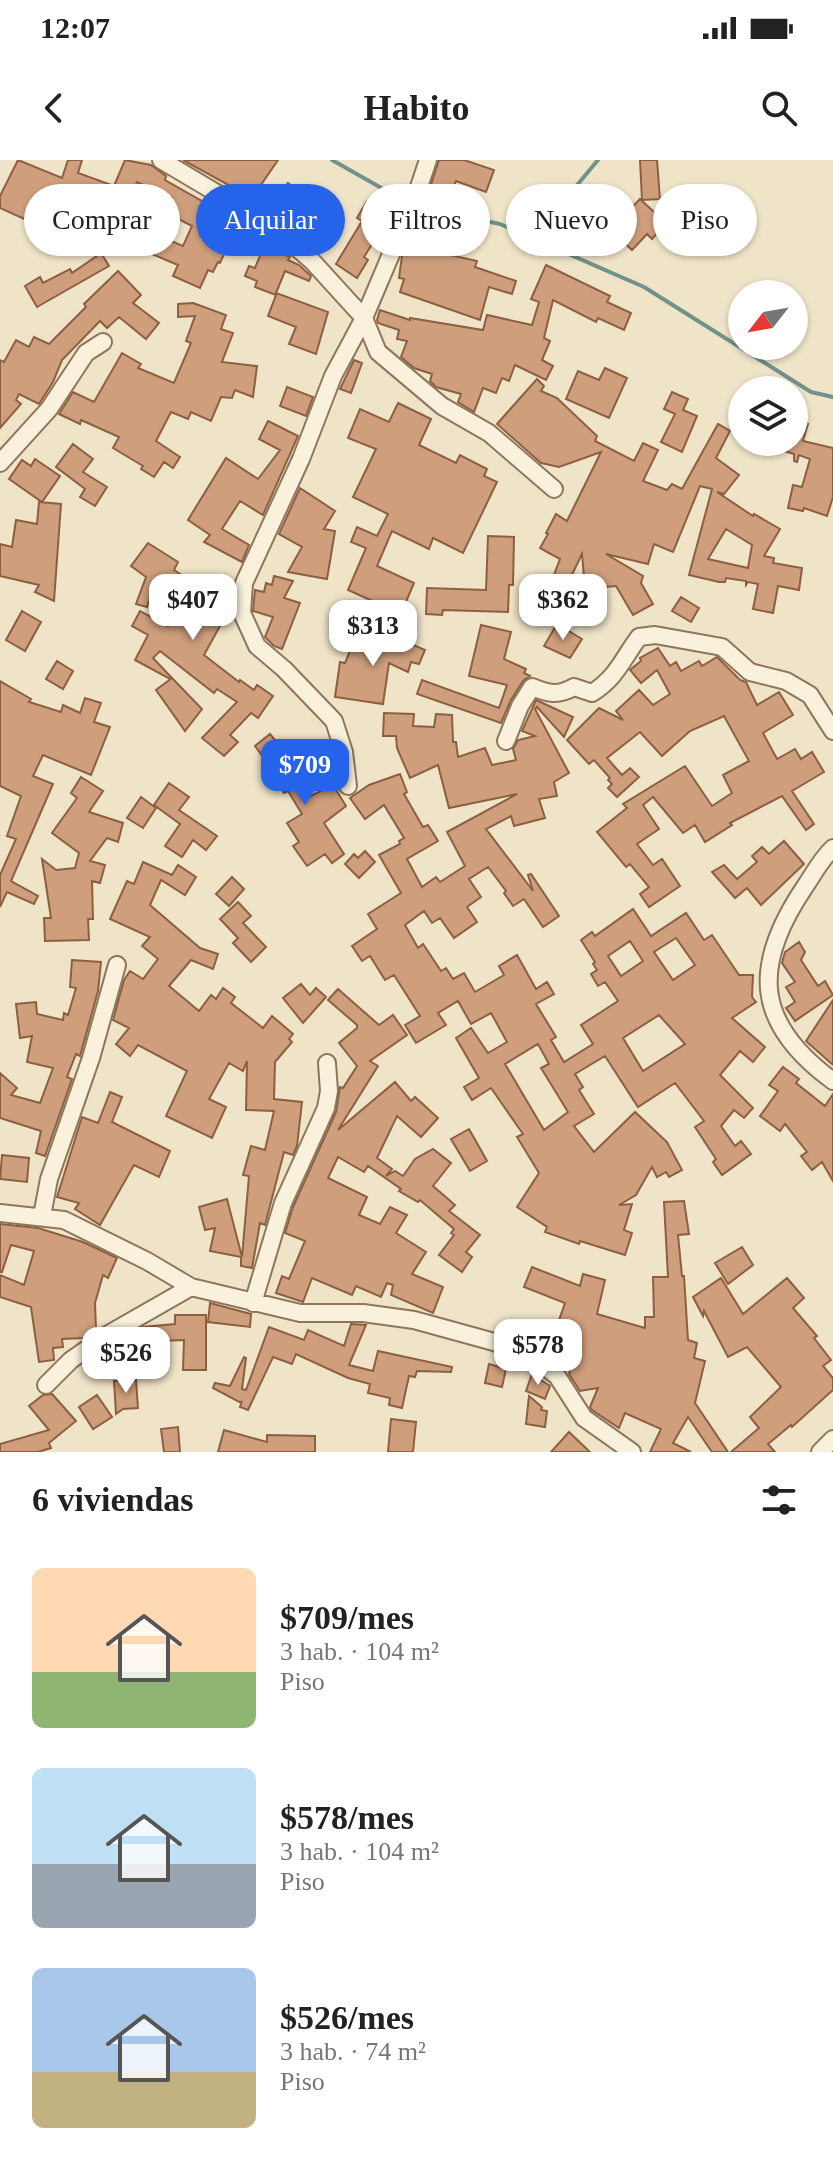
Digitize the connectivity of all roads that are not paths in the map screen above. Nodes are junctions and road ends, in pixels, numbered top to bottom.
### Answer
1 (161, 160) edge
2 (428, 160) edge
3 (364, 318) junction
4 (103, 342) dead end
5 (0, 463) edge
6 (554, 489) dead end
7 (833, 731) edge
8 (506, 741) dead end
9 (348, 786) dead end
10 (833, 848) edge
11 (117, 965) dead end
12 (327, 1063) dead end
13 (833, 1081) edge
14 (0, 1213) edge
15 (42, 1216) junction
16 (191, 1287) junction
17 (253, 1303) junction
18 (46, 1385) dead end
19 (833, 1439) edge
20 (632, 1452) edge
21 (820, 1452) edge

1 - 3 street
2 - 3 street
3 - 6 street
3 - 9 street
4 - 5 street
7 - 8 street
10 - 13 street
11 - 15 street
12 - 17 street
14 - 15 street
15 - 16 street
16 - 17 street
16 - 18 street
17 - 20 street
19 - 21 street

